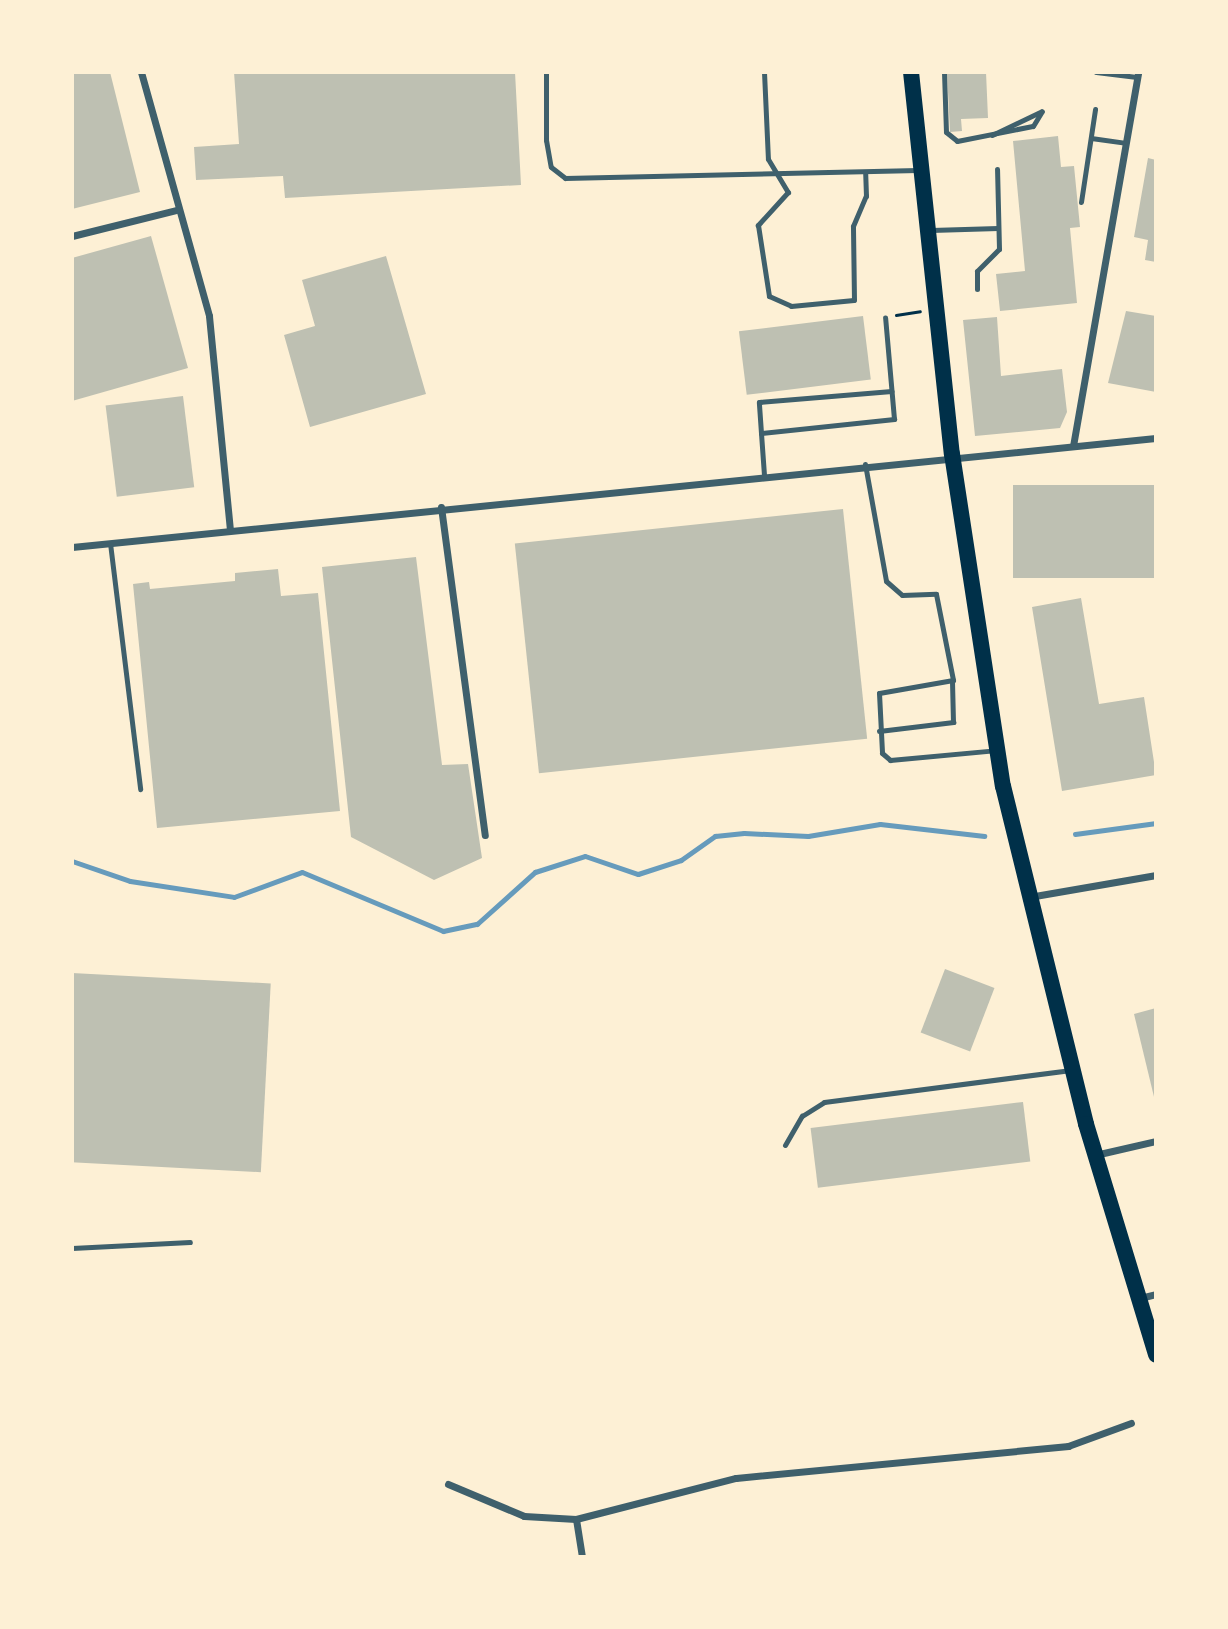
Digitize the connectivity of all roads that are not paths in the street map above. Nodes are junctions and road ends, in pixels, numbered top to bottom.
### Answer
1 (142, 72) edge
2 (546, 72) edge
3 (764, 72) edge
4 (911, 72) edge
5 (944, 72) edge
6 (1096, 72) edge
7 (1138, 74) edge
8 (1095, 109) dead end
9 (991, 135) junction
10 (1091, 138) junction
11 (1126, 144) junction
12 (997, 169) dead end
13 (918, 170) junction
14 (776, 172) junction
15 (865, 172) junction
16 (1081, 202) dead end
17 (177, 210) junction
18 (998, 228) junction
19 (924, 230) junction
20 (72, 236) edge
21 (977, 289) dead end
22 (885, 317) road end
23 (892, 391) junction
24 (761, 433) junction
25 (1156, 438) edge
26 (1073, 446) junction
27 (952, 454) junction
28 (865, 464) junction
29 (764, 475) junction
30 (441, 507) junction
31 (230, 530) junction
32 (110, 543) junction
33 (72, 547) edge
34 (952, 681) junction
35 (879, 731) junction
36 (997, 750) junction
37 (140, 789) dead end
38 (485, 835) dead end
39 (1156, 875) edge
40 (1028, 898) junction
41 (1071, 1070) junction
42 (1156, 1141) edge
43 (785, 1145) dead end
44 (1094, 1156) junction
45 (190, 1242) dead end
46 (72, 1248) edge
47 (1156, 1294) edge
48 (1136, 1299) junction
49 (1156, 1355) edge
50 (1131, 1423) dead end
51 (447, 1484) dead end
52 (576, 1519) junction
53 (582, 1557) edge

1 - 17 street
2 - 14 lane
3 - 14 lane
4 - 13 main road
5 - 9 lane
6 - 7 lane
7 - 11 street
8 - 10 lane
9 - 9 lane
10 - 11 lane
10 - 16 lane
11 - 26 street
12 - 18 lane
13 - 15 lane
13 - 19 main road
14 - 15 lane
14 - 15 lane
17 - 20 street
17 - 31 street
18 - 19 lane
18 - 21 lane
19 - 27 main road
22 - 23 lane
23 - 24 lane
23 - 24 lane
24 - 29 lane
25 - 26 street
26 - 27 street
27 - 28 street
27 - 36 main road
28 - 29 street
28 - 34 lane
29 - 30 street
30 - 31 street
30 - 38 street
31 - 32 street
32 - 33 street
32 - 37 lane
34 - 35 lane
34 - 35 lane
35 - 36 lane
36 - 40 main road
39 - 40 street
40 - 41 main road
41 - 43 lane
41 - 44 main road
42 - 44 street
44 - 48 main road
45 - 46 lane
47 - 48 street
48 - 49 main road
50 - 52 street
51 - 52 street
52 - 53 street

